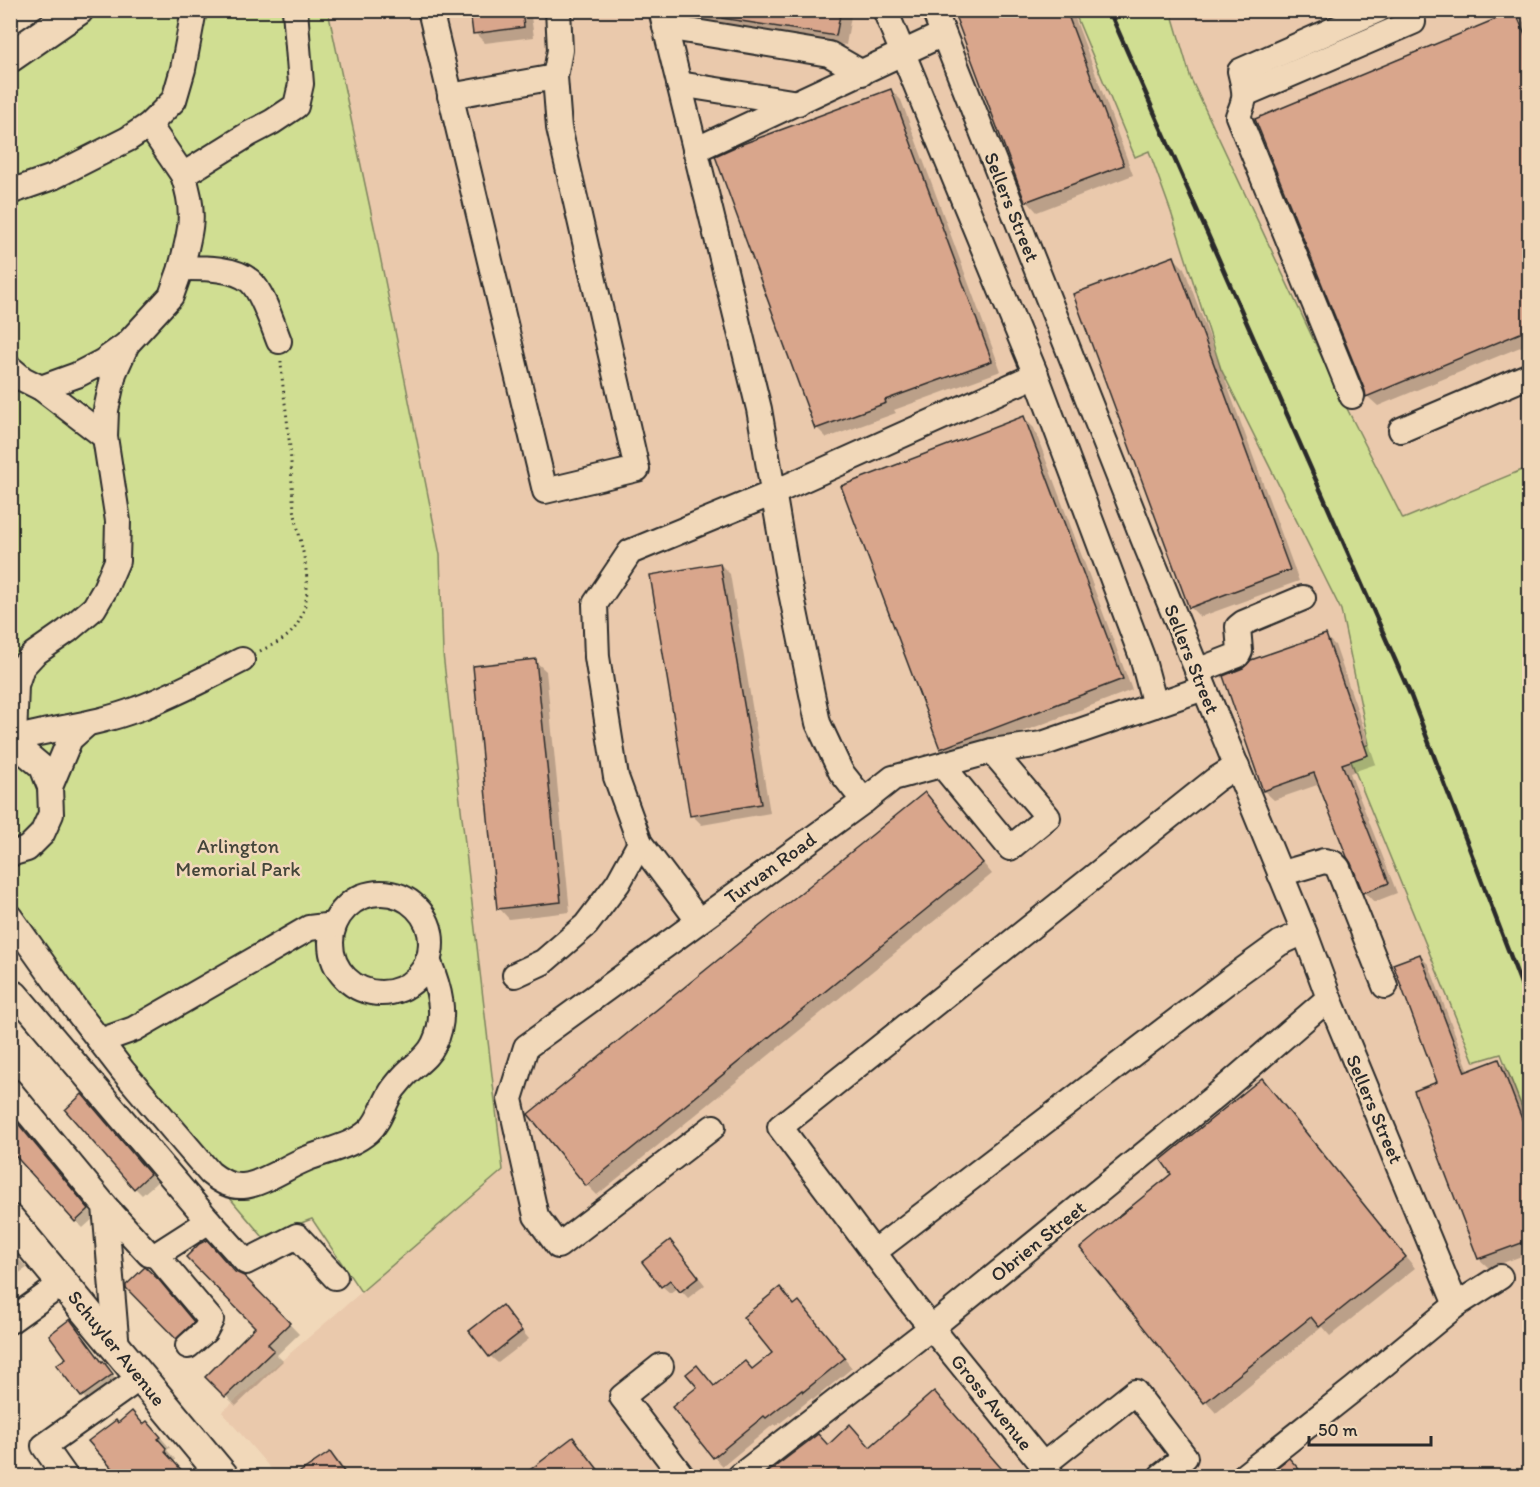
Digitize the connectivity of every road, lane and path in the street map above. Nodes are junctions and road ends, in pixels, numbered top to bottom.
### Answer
1 (41, 10) edge
2 (78, 10) edge
3 (194, 10) edge
4 (295, 10) edge
5 (430, 10) edge
6 (558, 10) edge
7 (885, 10) edge
8 (934, 10) edge
9 (1378, 10) edge
10 (663, 19) edge
11 (1413, 22) dead end
12 (10, 33) edge
13 (943, 34) junction
14 (903, 54) junction
15 (10, 57) edge
16 (862, 73) junction
17 (555, 78) junction
18 (679, 84) junction
19 (1245, 94) junction
20 (450, 96) junction
21 (798, 103) junction
22 (149, 125) junction
23 (695, 150) junction
24 (183, 175) junction
25 (10, 192) edge
26 (181, 268) junction
27 (279, 341) joint
28 (127, 344) junction
29 (10, 368) edge
30 (1035, 375) junction
31 (1530, 375) edge
32 (41, 388) junction
33 (1352, 396) dead end
34 (1401, 430) dead end
35 (105, 437) junction
36 (773, 493) junction
37 (1303, 598) dead end
38 (242, 660) joint
39 (1201, 680) junction
40 (1155, 705) junction
41 (87, 724) junction
42 (12, 739) edge
43 (992, 751) junction
44 (942, 765) junction
45 (1237, 766) junction
46 (50, 787) junction
47 (864, 801) junction
48 (640, 843) junction
49 (10, 854) edge
50 (1280, 874) junction
51 (10, 917) edge
52 (698, 920) junction
53 (334, 925) junction
54 (1304, 932) junction
55 (428, 960) junction
56 (514, 975) dead end
57 (1385, 986) dead end
58 (16, 994) dead end
59 (1329, 998) junction
60 (100, 1041) junction
61 (10, 1091) edge
62 (714, 1127) dead end
63 (105, 1206) junction
64 (10, 1220) edge
65 (209, 1221) junction
66 (874, 1252) junction
67 (156, 1255) junction
68 (335, 1277) dead end
69 (1500, 1277) dead end
70 (63, 1283) junction
71 (1456, 1305) junction
72 (10, 1321) edge
73 (931, 1328) junction
74 (188, 1346) dead end
75 (117, 1348) junction
76 (662, 1366) dead end
77 (141, 1377) junction
78 (1047, 1471) edge
79 (65, 1476) edge
80 (224, 1476) edge
81 (682, 1476) edge
82 (740, 1476) edge
83 (1161, 1476) edge
84 (1244, 1476) edge

1 - 12 main road
2 - 15 main road
3 - 22 street
4 - 24 street
5 - 20 street
6 - 17 street
7 - 14 street
8 - 13 street, Sellers Street
9 - 19 street
10 - 16 street
10 - 18 street
11 - 19 street
13 - 14 street
13 - 39 street, Sellers Street
14 - 16 street
14 - 30 street
16 - 21 street
17 - 20 street
17 - 20 street
18 - 21 street
18 - 23 street
19 - 33 street
21 - 23 street
22 - 24 street
22 - 25 street
23 - 36 street
24 - 26 street
26 - 27 street
26 - 28 street
27 - 38 path
28 - 32 street
28 - 35 street
29 - 32 street
30 - 36 street
30 - 40 street
31 - 34 street
32 - 35 street
35 - 42 street
36 - 47 street
36 - 48 street
37 - 39 street, Turvan Road
38 - 41 street
39 - 40 street, Turvan Road
39 - 45 street, Sellers Street
40 - 43 street, Turvan Road
41 - 42 street
41 - 46 street
42 - 46 street
43 - 44 street, Turvan Road
43 - 44 street
44 - 47 street, Turvan Road
45 - 50 street, Sellers Street
45 - 66 street, Gross Avenue
46 - 49 street
47 - 52 street, Turvan Road
48 - 52 street
48 - 56 street
50 - 54 street, Sellers Street
50 - 57 street
51 - 60 street
52 - 62 street, Turvan Road
53 - 55 street
53 - 55 street
53 - 60 street
54 - 59 street, Sellers Street
54 - 66 street
55 - 60 street
58 - 65 street
59 - 71 street, Sellers Street
59 - 73 street, Obrien Street
61 - 63 street
63 - 67 street
63 - 75 street
64 - 70 main road, Schuyler Avenue
65 - 67 street
65 - 68 street
66 - 73 street, Gross Avenue
67 - 74 street
69 - 71 street
70 - 72 street
70 - 75 main road, Schuyler Avenue
71 - 84 street
73 - 78 street, Gross Avenue
73 - 82 street, Obrien Street
75 - 77 main road, Schuyler Avenue
76 - 81 street
77 - 79 street
77 - 80 main road, Schuyler Avenue
78 - 83 street

